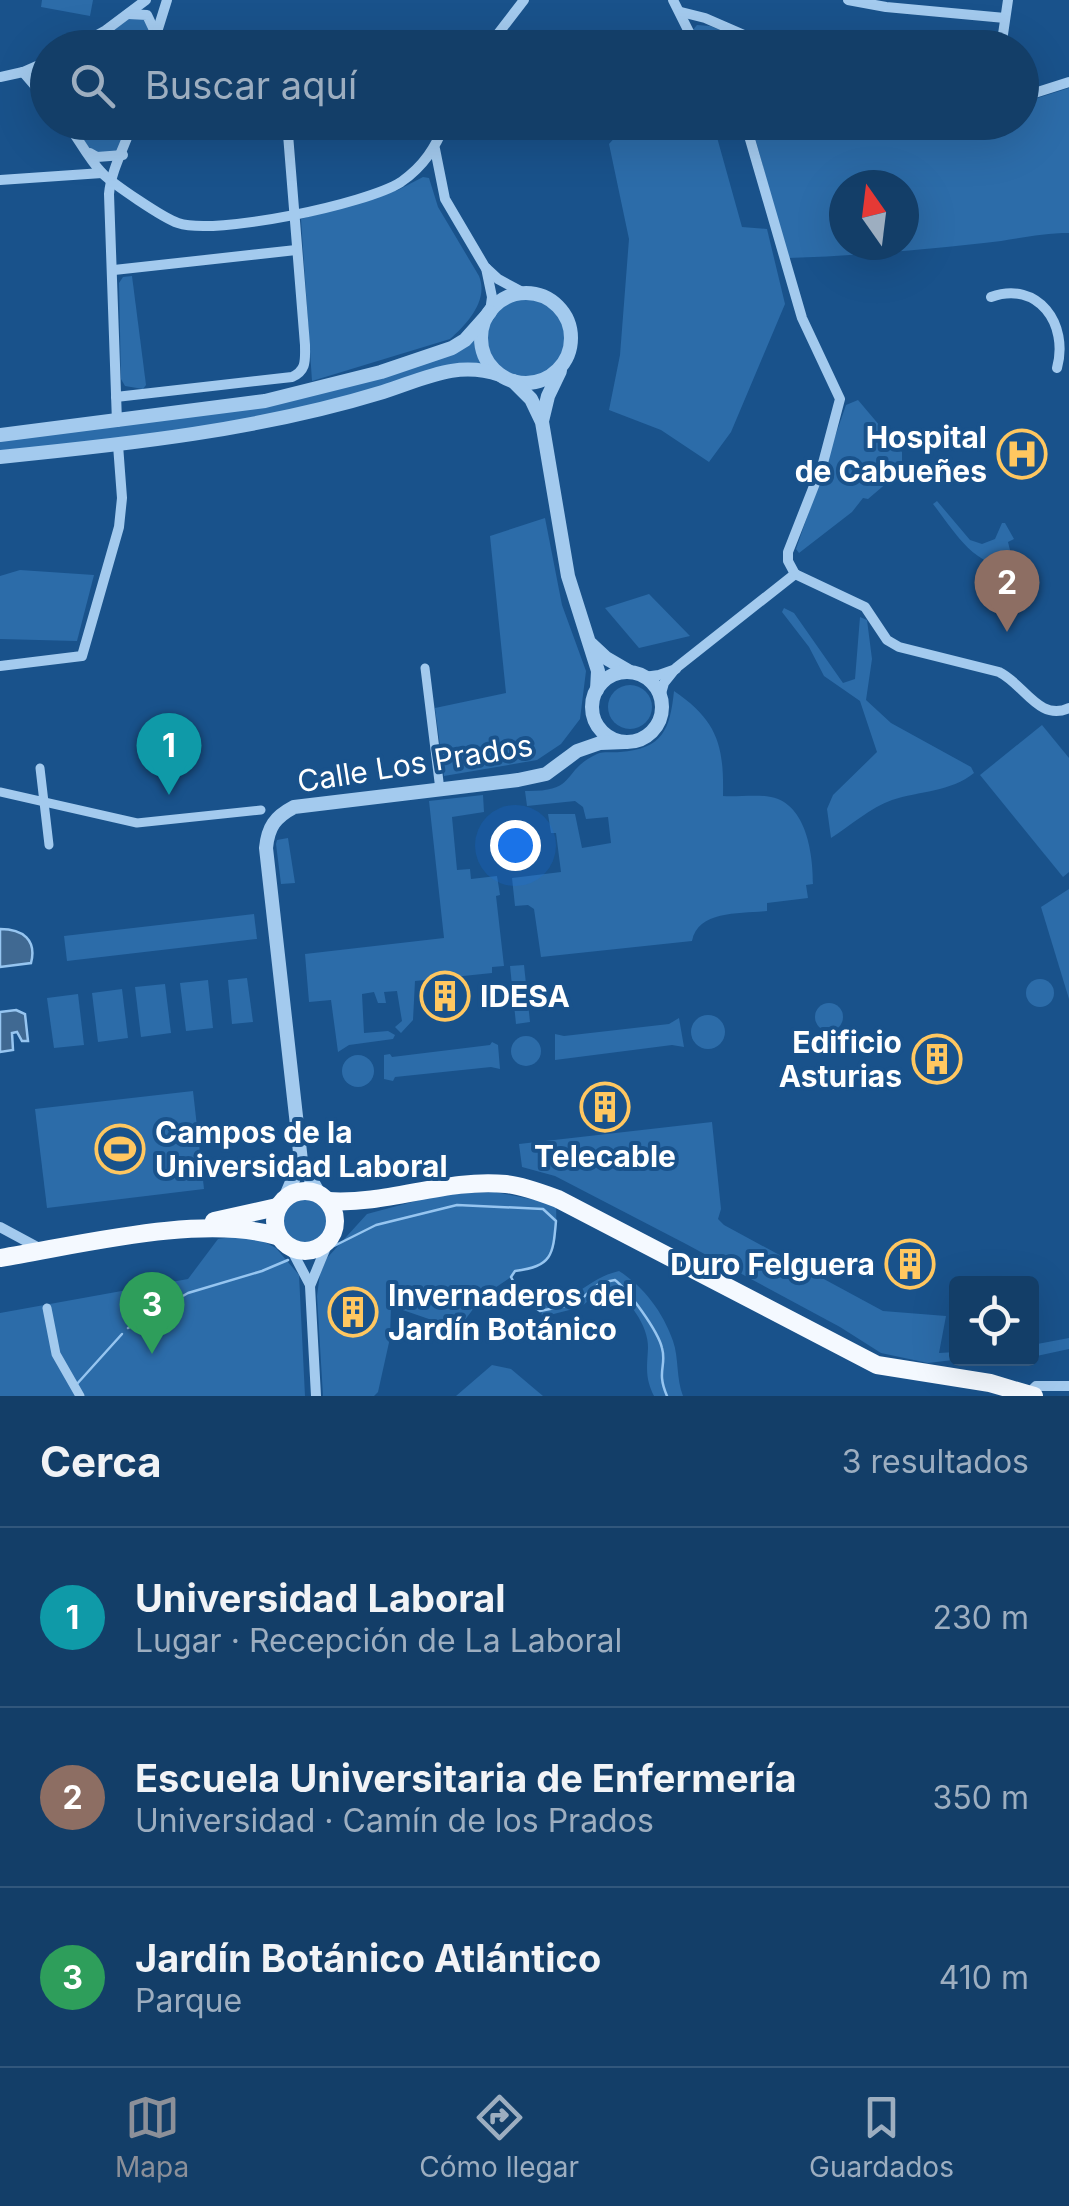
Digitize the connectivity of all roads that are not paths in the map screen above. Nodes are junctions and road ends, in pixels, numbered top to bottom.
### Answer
1 (146, 0) edge
2 (167, 0) edge
3 (524, 0) edge
4 (674, 0) edge
5 (848, 0) edge
6 (1008, 0) edge
7 (681, 12) junction
8 (127, 14) junction
9 (1004, 18) junction
10 (102, 30) edge
11 (154, 30) edge
12 (156, 30) edge
13 (500, 30) edge
14 (687, 30) edge
15 (733, 30) edge
16 (1003, 30) edge
17 (30, 69) edge
18 (23, 72) junction
19 (0, 77) edge
20 (30, 81) edge
21 (1069, 82) edge
22 (30, 84) edge
23 (1039, 92) edge
24 (79, 140) edge
25 (128, 140) edge
26 (289, 140) edge
27 (438, 140) edge
28 (749, 140) edge
29 (434, 149) junction
30 (86, 150) junction
31 (123, 155) junction
32 (71, 172) junction
33 (106, 176) junction
34 (0, 180) edge
35 (296, 216) junction
36 (296, 250) junction
37 (486, 267) junction
38 (114, 270) junction
39 (524, 294) junction
40 (991, 297) dead end
41 (490, 312) junction
42 (564, 363) junction
43 (1056, 368) dead end
44 (507, 378) junction
45 (116, 396) junction
46 (117, 422) junction
47 (542, 422) junction
48 (0, 434) edge
49 (118, 445) junction
50 (0, 458) edge
51 (795, 574) junction
52 (591, 643) junction
53 (0, 666) edge
54 (425, 668) dead end
55 (676, 668) junction
56 (638, 675) junction
57 (596, 690) junction
58 (660, 697) junction
59 (1069, 708) edge
60 (592, 713) junction
61 (625, 742) junction
62 (577, 751) junction
63 (40, 768) dead end
64 (440, 790) junction
65 (0, 792) edge
66 (44, 802) junction
67 (261, 810) dead end
68 (49, 845) dead end
69 (301, 1161) junction
70 (323, 1197) junction
71 (388, 1197) junction
72 (282, 1201) junction
73 (0, 1227) edge
74 (154, 1234) junction
75 (331, 1235) junction
76 (284, 1242) junction
77 (45, 1251) junction
78 (0, 1258) edge
79 (310, 1286) junction
80 (47, 1308) dead end
81 (1069, 1386) edge
82 (79, 1395) edge
83 (1031, 1395) edge
84 (316, 1396) edge

1 - 8 street
2 - 12 street
3 - 13 street
4 - 7 street
5 - 9 street
6 - 9 street
7 - 14 street
7 - 15 street
8 - 10 street
8 - 11 street
9 - 16 street
17 - 18 street
18 - 19 street
18 - 20 street
19 - 22 street
21 - 23 street
24 - 30 street
25 - 31 street
26 - 35 street
27 - 29 street
28 - 51 street
29 - 35 street
29 - 37 street
30 - 31 street
30 - 32 street
30 - 33 street
31 - 33 street
32 - 33 street
32 - 34 street
33 - 35 street
33 - 38 street
35 - 36 street
36 - 38 street
36 - 45 street
37 - 39 street
37 - 41 street
38 - 45 street
39 - 41 street
39 - 42 street
40 - 43 street
41 - 44 street
41 - 46 street
42 - 44 street
42 - 47 street
44 - 47 street
44 - 49 street
45 - 46 street
46 - 48 street
47 - 52 street
49 - 50 street
49 - 53 street
51 - 55 street
51 - 59 street
52 - 56 street
52 - 57 street
54 - 64 street
55 - 56 street
55 - 58 street
56 - 57 street
56 - 58 street
57 - 60 street
58 - 61 street
60 - 61 street
60 - 62 street, Calle Los Prados
61 - 62 street, Calle Los Prados
62 - 64 street, Calle Los Prados
63 - 66 street
64 - 69 street, Calle Los Prados
65 - 66 street
66 - 67 street
66 - 68 street
69 - 70 street
69 - 72 street
70 - 71 highway
70 - 72 highway
70 - 75 highway
71 - 75 highway
71 - 83 highway
72 - 74 highway
72 - 76 highway
73 - 77 street
74 - 76 highway
74 - 77 highway
75 - 76 highway
75 - 79 street
76 - 79 street
77 - 78 highway
79 - 84 street
80 - 82 street
81 - 83 street

